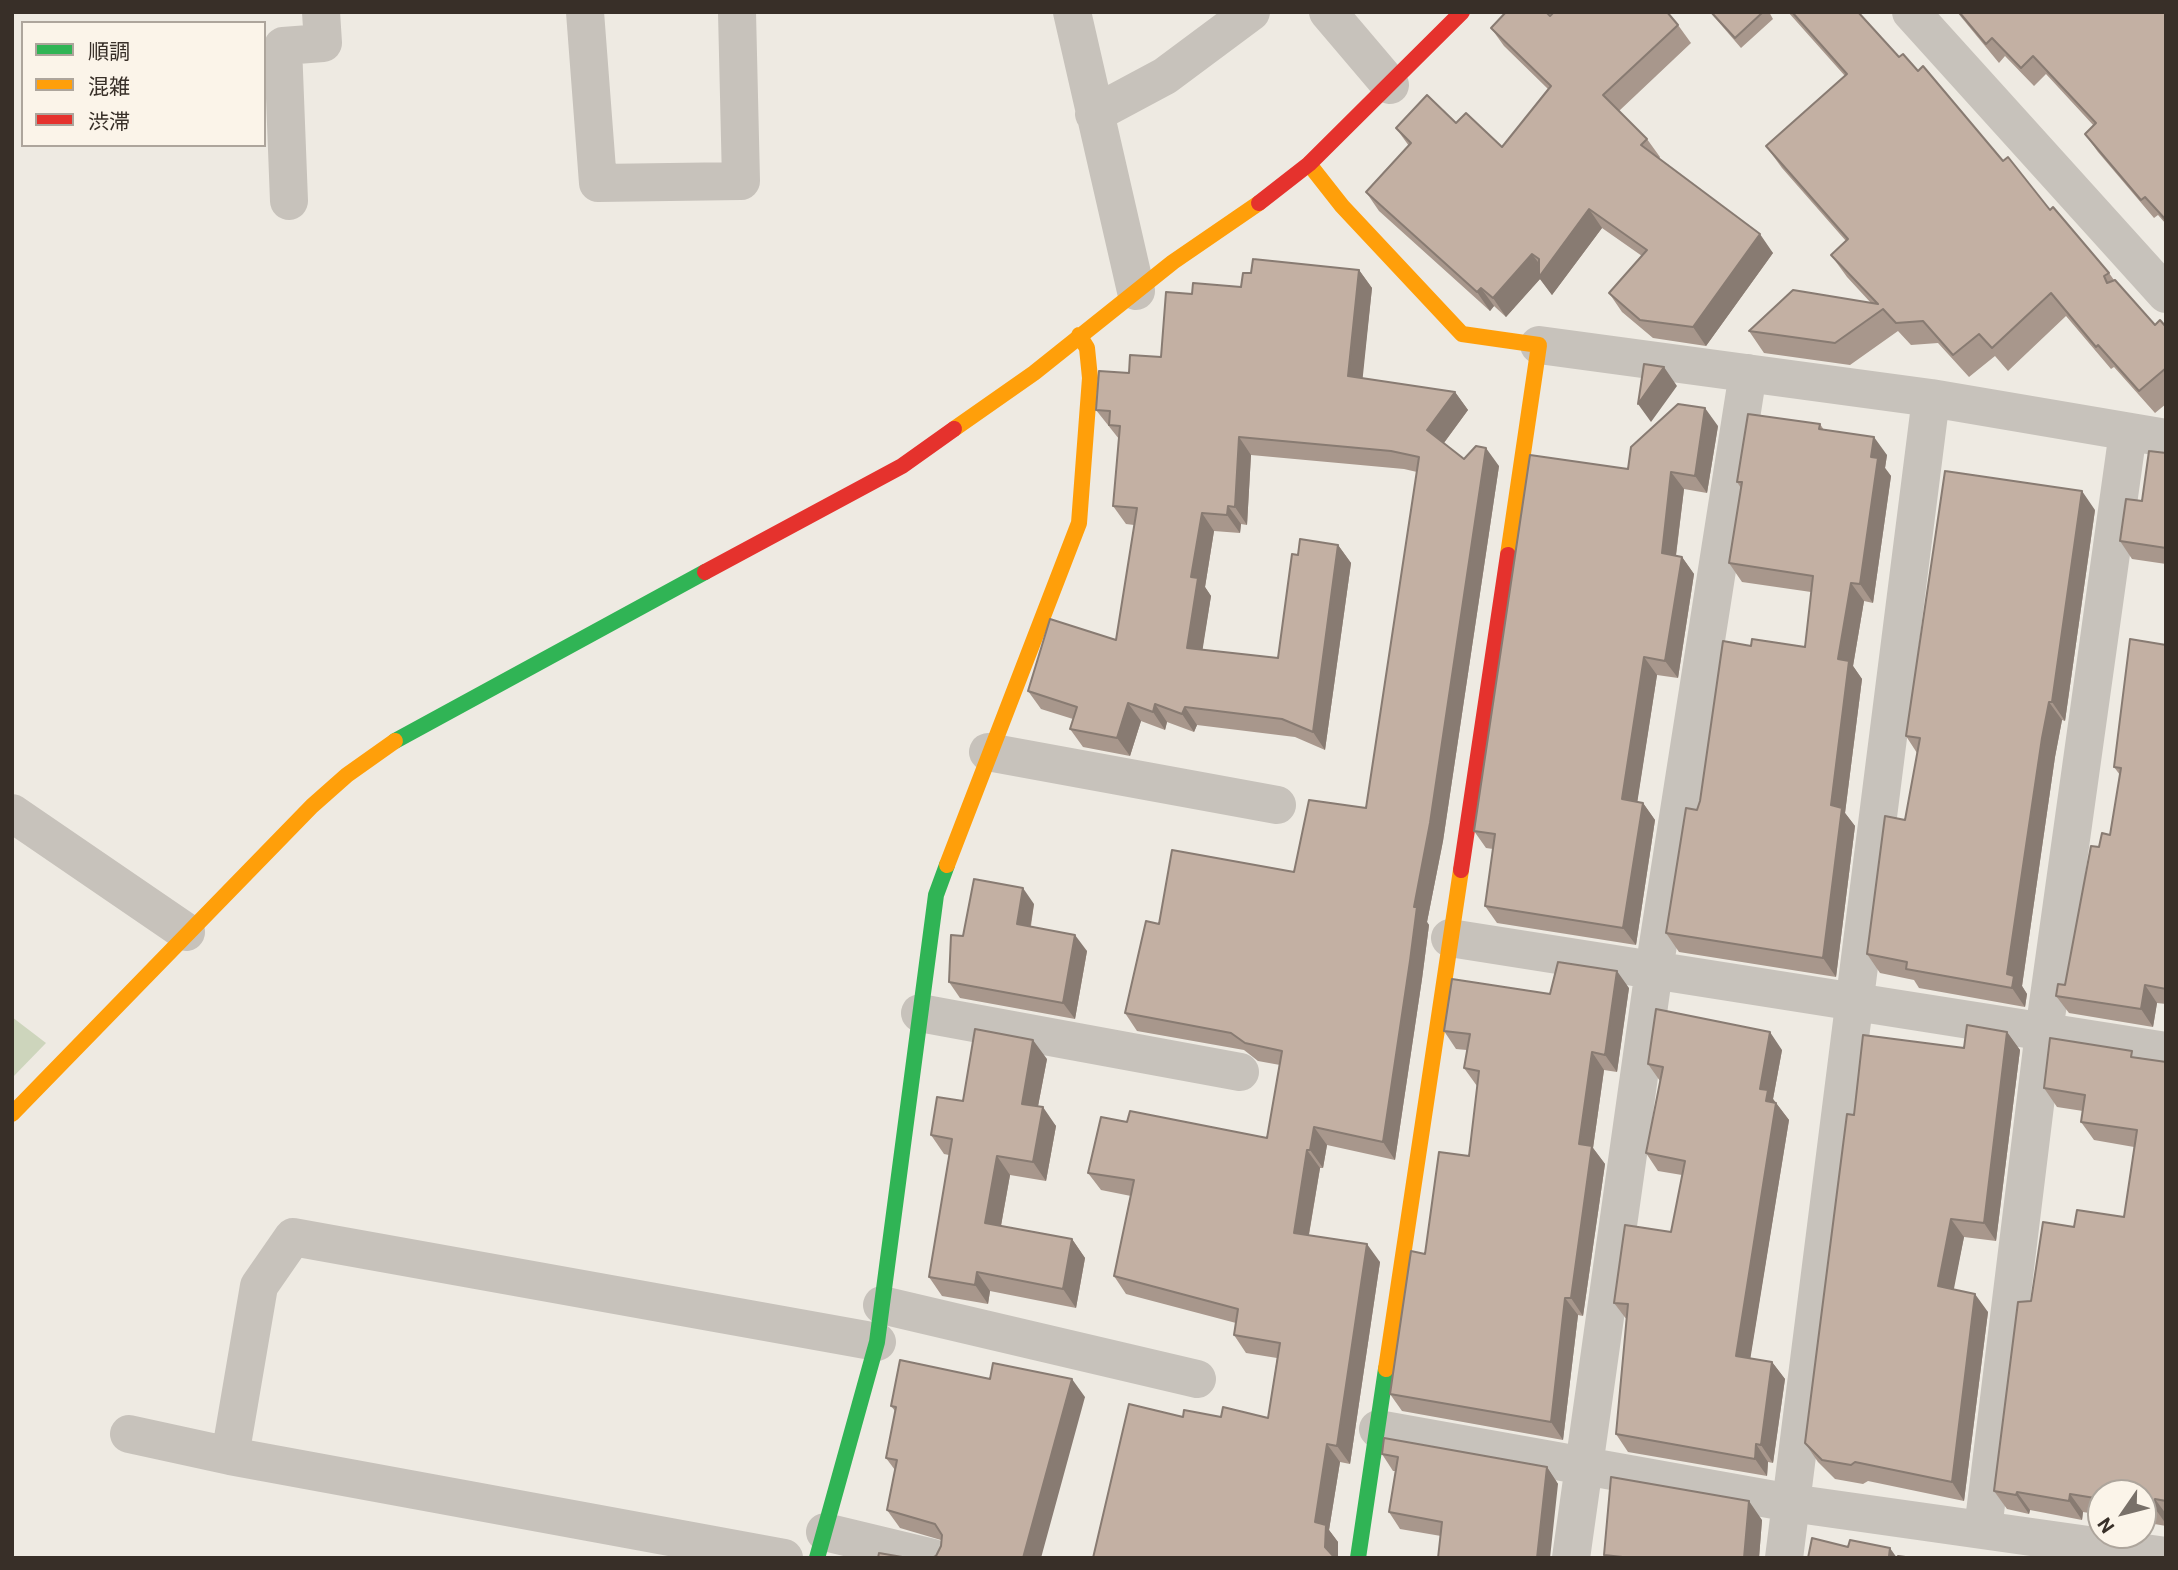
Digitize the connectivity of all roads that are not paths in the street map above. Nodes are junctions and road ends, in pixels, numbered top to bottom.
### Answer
1 (321, 12) edge
2 (586, 12) edge
3 (737, 12) edge
4 (1072, 12) edge
5 (1251, 12) edge
6 (1328, 12) edge
7 (1462, 12) edge
8 (1911, 12) edge
9 (1390, 85) junction
10 (1094, 114) junction
11 (1309, 164) junction
12 (289, 201) dead end
13 (1136, 291) junction
14 (2166, 294) edge
15 (1079, 335) junction
16 (1539, 345) junction
17 (1748, 373) junction
18 (1931, 398) junction
19 (2129, 432) junction
20 (2166, 438) edge
21 (988, 752) junction
22 (1277, 804) dead end
23 (12, 813) edge
24 (186, 932) junction
25 (1450, 938) junction
26 (1654, 970) junction
27 (1855, 1001) junction
28 (920, 1013) junction
29 (2044, 1031) junction
30 (2166, 1051) edge
31 (1240, 1072) dead end
32 (12, 1114) edge
33 (882, 1305) junction
34 (877, 1342) junction
35 (1197, 1379) dead end
36 (1378, 1429) junction
37 (129, 1434) dead end
38 (230, 1456) junction
39 (1584, 1465) junction
40 (1791, 1503) junction
41 (1983, 1529) junction
42 (821, 1545) edge
43 (2166, 1556) edge
44 (783, 1558) edge
45 (933, 1558) edge
46 (1358, 1558) edge
47 (1571, 1558) edge
48 (1784, 1558) edge

1 - 12 street
2 - 3 street
4 - 10 street
5 - 10 street
6 - 9 street
7 - 9 street
8 - 14 street
9 - 11 street
10 - 13 street
11 - 13 street
11 - 16 street
13 - 15 street
15 - 21 street
15 - 24 street
16 - 17 street
16 - 25 street
17 - 18 street
17 - 26 street
18 - 19 street
18 - 27 street
19 - 20 street
19 - 29 street
21 - 22 street
21 - 28 street
23 - 24 street
24 - 32 street
25 - 26 street
25 - 36 street
26 - 27 street
26 - 39 street
27 - 29 street
27 - 40 street
28 - 31 street
28 - 33 street
29 - 30 street
29 - 41 street
33 - 34 street
33 - 35 street
34 - 38 street
34 - 42 street
36 - 39 street
36 - 46 street
37 - 38 street
38 - 44 street
39 - 40 street
39 - 47 street
40 - 41 street
40 - 48 street
41 - 43 street
42 - 45 street

